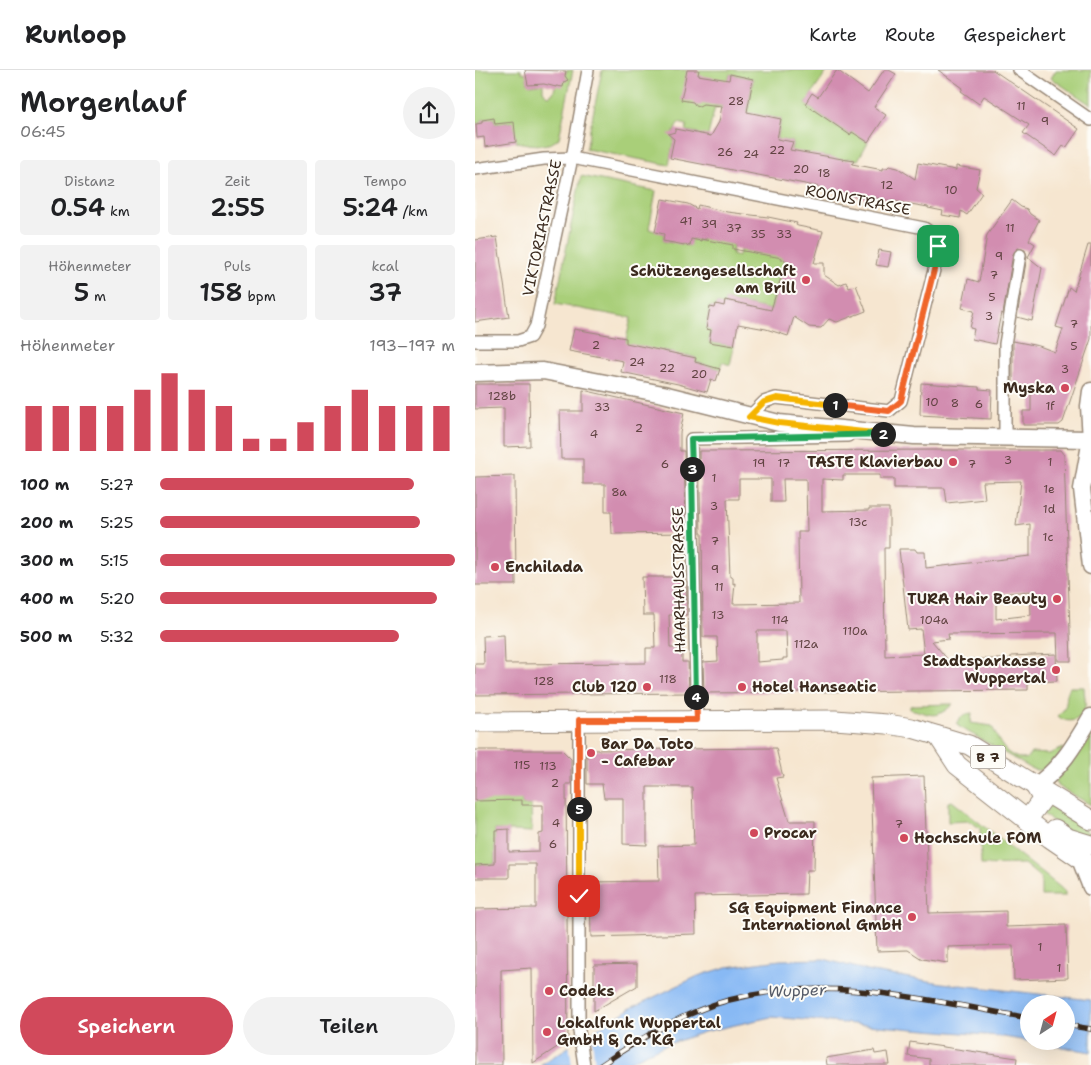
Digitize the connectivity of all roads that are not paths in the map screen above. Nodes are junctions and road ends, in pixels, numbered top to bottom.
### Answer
1 (589, 70) edge
2 (1019, 70) edge
3 (1091, 120) edge
4 (572, 158) junction
5 (475, 169) edge
6 (1020, 254) dead end
7 (475, 341) edge
8 (475, 373) edge
9 (1091, 391) edge
10 (749, 417) junction
11 (887, 434) junction
12 (1005, 437) junction
13 (1091, 439) edge
14 (1091, 566) edge
15 (1091, 717) edge
16 (579, 720) junction
17 (697, 720) junction
18 (475, 722) edge
19 (938, 736) junction
20 (1035, 786) junction
21 (1003, 801) junction
22 (1033, 812) junction
23 (1091, 820) edge
24 (1087, 857) edge
25 (1091, 887) edge
26 (584, 1065) edge

1 - 4 street, VIKTORIASTRASSE
2 - 3 street
4 - 5 street, ROONSTRASSE
4 - 7 street, VIKTORIASTRASSE
4 - 10 street, ROONSTRASSE
6 - 12 street
8 - 10 street
9 - 13 street
10 - 11 street
11 - 12 street
11 - 17 street, HAARHAUSSTRASSE
12 - 13 street
13 - 14 street
15 - 20 street
16 - 17 main road, B 7
16 - 18 main road, B 7
16 - 26 street
17 - 19 main road, B 7
19 - 20 main road, B 7
19 - 21 main road, B 7
20 - 22 main road
20 - 23 main road, B 7
21 - 22 main road
21 - 24 main road, B 7
22 - 24 main road
24 - 25 street

